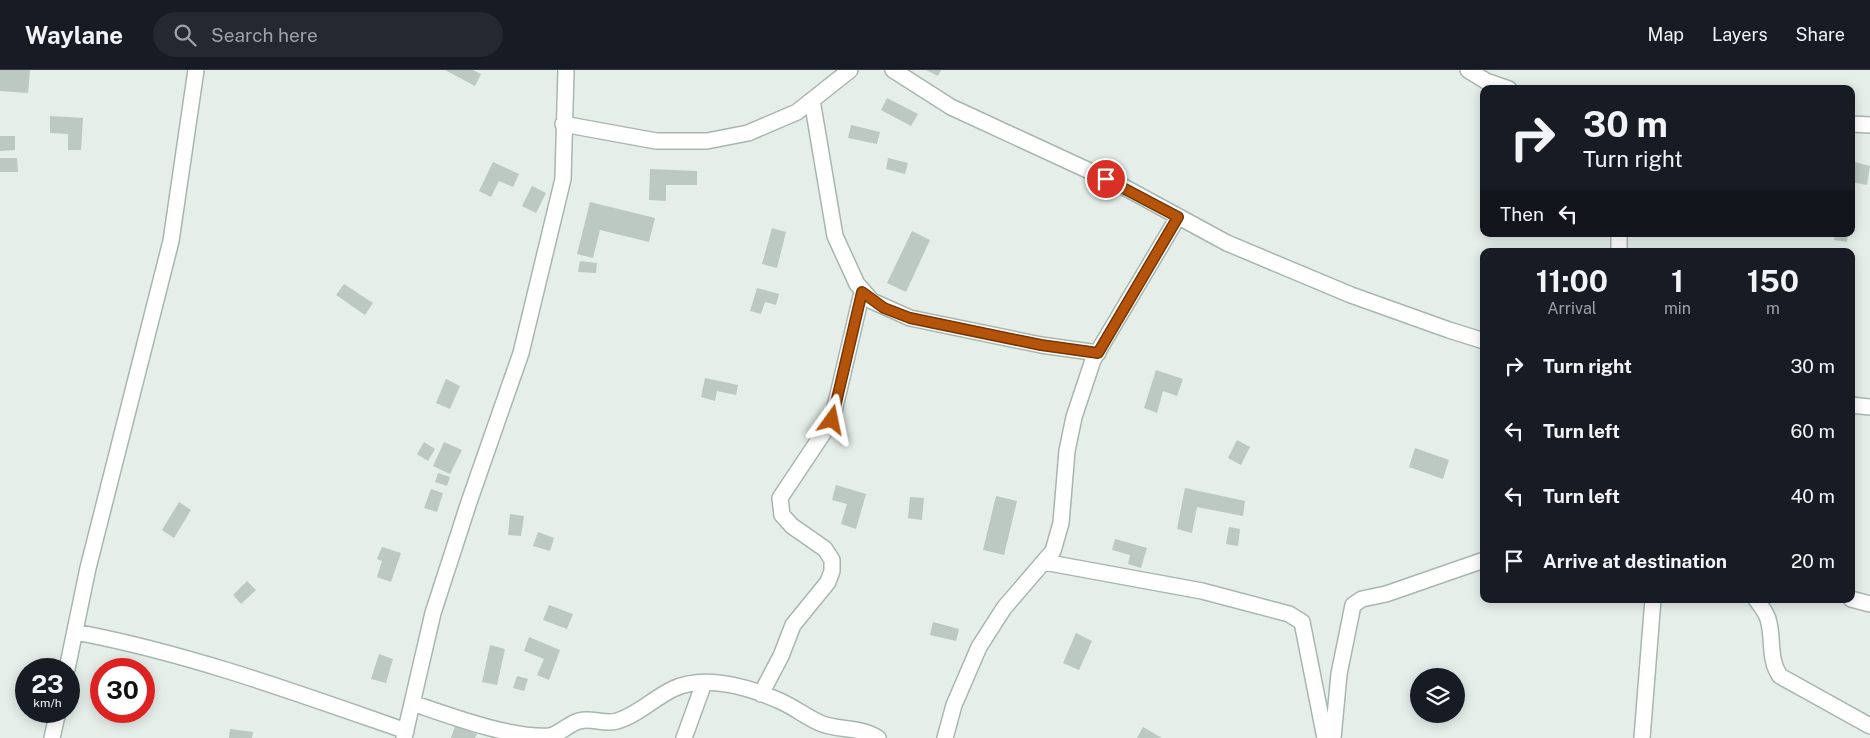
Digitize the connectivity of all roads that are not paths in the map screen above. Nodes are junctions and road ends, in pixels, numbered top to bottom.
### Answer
1 (196, 70) edge
2 (566, 70) edge
3 (850, 70) edge
4 (893, 70) edge
5 (1468, 70) edge
6 (1498, 85) edge
7 (812, 100) junction
8 (564, 124) junction
9 (1855, 124) edge
10 (1870, 124) edge
11 (1178, 217) junction
12 (862, 292) junction
13 (1480, 339) edge
14 (1098, 353) junction
15 (1855, 405) edge
16 (1870, 407) edge
17 (1480, 561) edge
18 (1044, 562) junction
19 (1855, 600) edge
20 (1653, 603) edge
21 (1759, 603) edge
22 (1870, 604) edge
23 (74, 632) junction
24 (69, 658) edge
25 (704, 683) junction
26 (761, 694) junction
27 (412, 703) junction
28 (55, 723) edge
29 (1870, 726) edge
30 (405, 734) edge
31 (52, 738) edge
32 (684, 738) edge
33 (878, 738) edge
34 (945, 738) edge
35 (1325, 738) edge
36 (1333, 738) edge
37 (1642, 738) edge

1 - 23 street
2 - 8 street
3 - 7 street
4 - 11 street
5 - 6 street
7 - 8 street
7 - 12 street
8 - 27 street
9 - 10 street
11 - 13 street
11 - 14 street
12 - 14 street
12 - 26 street
14 - 18 street
15 - 16 street
17 - 36 street
18 - 34 street
18 - 35 street
19 - 22 street
20 - 37 street
21 - 29 street
23 - 24 street
23 - 30 street
25 - 26 street
25 - 27 street
25 - 32 street
26 - 33 street
27 - 30 street
28 - 31 street

